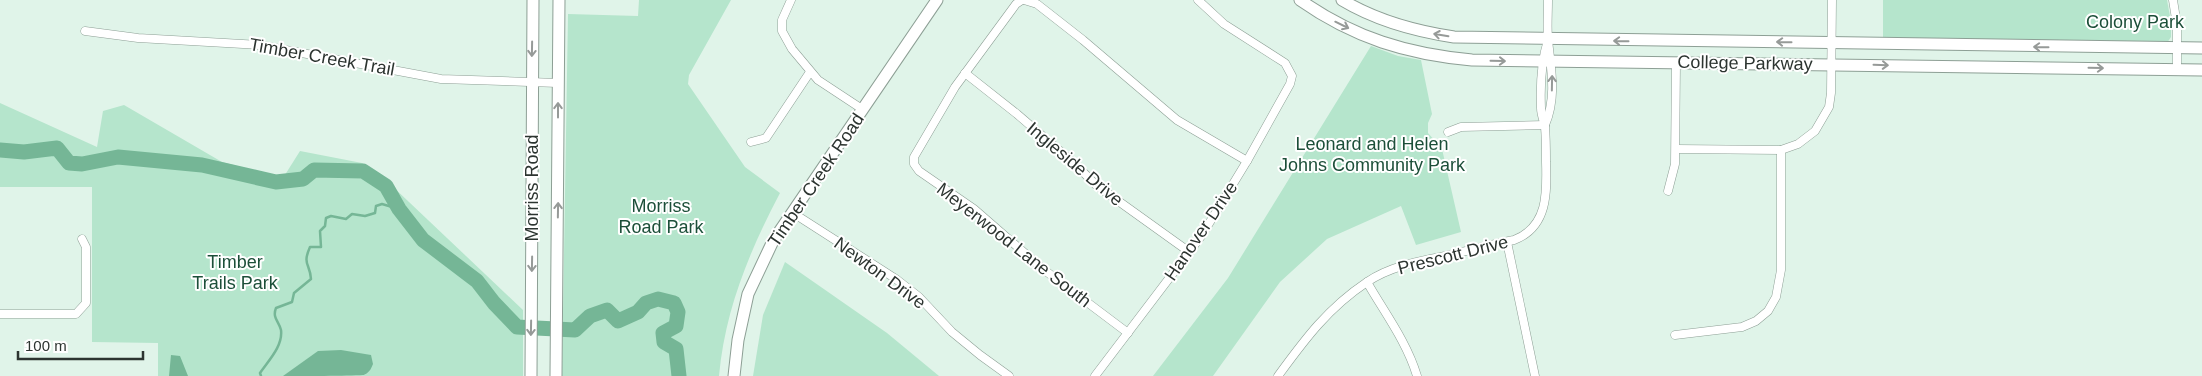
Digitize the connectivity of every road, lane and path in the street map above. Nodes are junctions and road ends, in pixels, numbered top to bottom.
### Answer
1 (534, 0) edge
2 (559, 0) edge
3 (791, 0) edge
4 (937, 0) edge
5 (1023, 0) edge
6 (1198, 0) edge
7 (1300, 0) edge
8 (1342, 0) edge
9 (1548, 0) edge
10 (1832, 0) edge
11 (2173, 0) edge
12 (85, 31) dead end
13 (1548, 40) junction
14 (1832, 43) junction
15 (1981, 46) junction
16 (2060, 47) junction
17 (2137, 48) junction
18 (2177, 48) junction
19 (2202, 48) edge
20 (1547, 61) junction
21 (1676, 62) junction
22 (1832, 64) junction
23 (1980, 66) junction
24 (2060, 68) junction
25 (2137, 69) junction
26 (2177, 70) junction
27 (2202, 70) edge
28 (810, 72) junction
29 (964, 73) junction
30 (532, 83) junction
31 (558, 83) junction
32 (862, 110) junction
33 (1545, 125) junction
34 (1448, 132) dead end
35 (751, 142) dead end
36 (1676, 149) junction
37 (1781, 150) junction
38 (1247, 162) junction
39 (1668, 191) dead end
40 (793, 213) junction
41 (82, 239) dead end
42 (1506, 242) junction
43 (1188, 252) junction
44 (1367, 282) junction
45 (0, 314) edge
46 (1128, 333) junction
47 (1675, 335) dead end
48 (531, 376) edge
49 (556, 376) edge
50 (734, 376) edge
51 (1009, 376) edge
52 (1095, 376) edge
53 (1278, 376) edge
54 (1417, 376) edge
55 (1536, 376) edge

1 -> 30 main road, Morriss Road
2 - 31 main road, Morriss Road
3 - 28 street
4 - 32 main road, Timber Creek Road
5 - 29 street
5 - 38 street
6 - 38 street, Hanover Drive
7 -> 20 main road, College Parkway
13 -> 8 main road, College Parkway
9 - 13 street, Prescott Drive
10 - 14 street
11 - 18 street
12 - 30 street, Timber Creek Trail
14 -> 13 main road, College Parkway
13 - 20 street, Prescott Drive
14 - 15 main road, College Parkway
14 - 22 street
16 -> 15 main road, College Parkway
15 - 23 main road
16 - 17 main road, College Parkway
16 - 24 main road
17 - 18 main road, College Parkway
17 - 25 main road
18 - 19 main road, College Parkway
18 - 26 street
20 - 21 main road, College Parkway
20 - 33 street, Prescott Drive
21 - 22 main road, College Parkway
21 - 36 street
22 -> 23 main road, College Parkway
22 - 37 street
23 - 24 main road, College Parkway
24 -> 25 main road, College Parkway
25 - 26 main road, College Parkway
26 - 27 main road, College Parkway
28 - 32 street
28 - 35 street
29 - 43 street, Ingleside Drive
29 - 46 street, Meyerwood Lane South
30 - 31 street, Timber Creek Trail
30 -> 48 main road, Morriss Road
49 -> 31 main road, Morriss Road
32 - 40 main road, Timber Creek Road
33 - 34 street
33 - 42 street, Prescott Drive
36 - 37 street
36 - 39 street
37 - 47 street
38 - 43 street, Hanover Drive
40 - 50 main road, Timber Creek Road
40 - 51 street, Newton Drive
41 - 45 street
42 - 44 street, Prescott Drive
42 - 55 street
43 - 46 street, Hanover Drive
44 - 53 street, Prescott Drive
44 - 54 street
46 - 52 street, Hanover Drive

